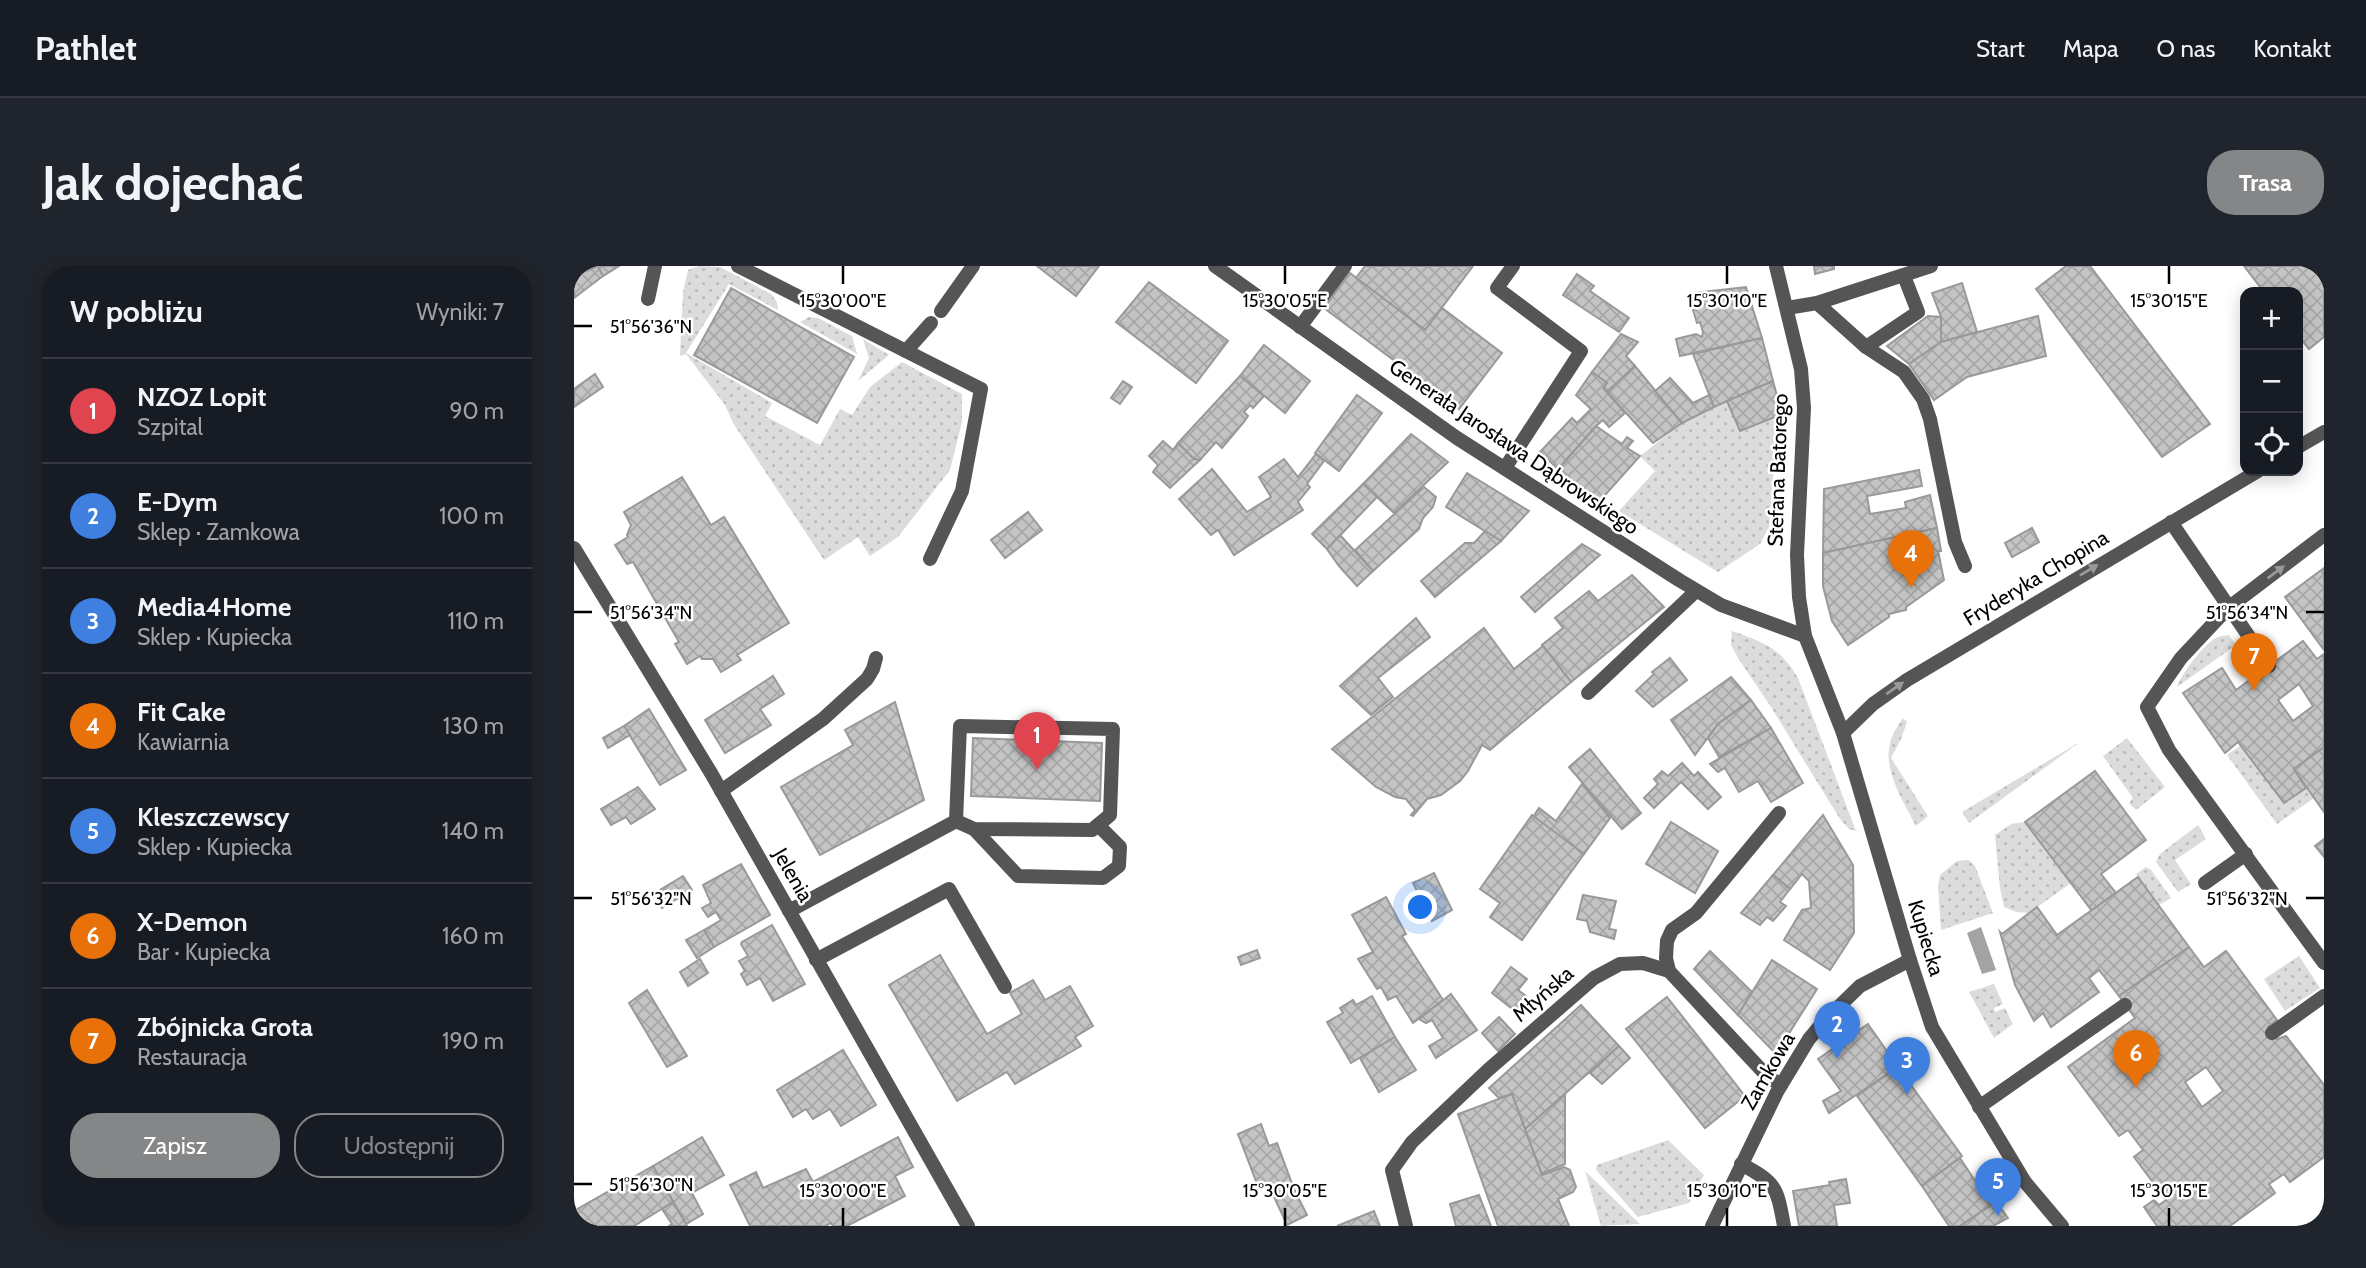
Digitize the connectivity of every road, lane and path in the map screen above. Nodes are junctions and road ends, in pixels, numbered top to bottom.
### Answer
1 (655, 266) edge
2 (738, 266) edge
3 (973, 266) edge
4 (1215, 266) edge
5 (1345, 266) edge
6 (1513, 266) edge
7 (1776, 266) edge
8 (1931, 266) edge
9 (1904, 276) junction
10 (648, 299) dead end
11 (1817, 303) junction
12 (1787, 308) junction
13 (941, 311) dead end
14 (931, 323) dead end
15 (1300, 327) junction
16 (1866, 347) junction
17 (906, 351) junction
18 (2324, 432) edge
19 (2303, 444) edge
20 (1505, 468) junction
21 (2249, 476) edge
22 (2171, 522) junction
23 (2324, 535) edge
24 (574, 548) edge
25 (930, 559) dead end
26 (1965, 566) dead end
27 (1696, 591) junction
28 (2228, 608) junction
29 (1805, 636) junction
30 (876, 658) dead end
31 (2269, 666) dead end
32 (1588, 693) dead end
33 (1843, 733) junction
34 (721, 792) junction
35 (1779, 813) dead end
36 (956, 821) junction
37 (1098, 825) junction
38 (974, 829) junction
39 (2246, 854) junction
40 (2205, 883) dead end
41 (789, 911) junction
42 (816, 960) junction
43 (1910, 960) junction
44 (2324, 963) edge
45 (1669, 971) junction
46 (1005, 987) dead end
47 (2324, 996) edge
48 (2125, 1005) dead end
49 (2272, 1033) dead end
50 (1781, 1086) junction
51 (1979, 1107) junction
52 (1741, 1164) junction
53 (968, 1226) edge
54 (1406, 1226) edge
55 (1712, 1226) edge
56 (1784, 1226) edge
57 (2062, 1226) edge

1 - 10 street
2 - 17 street
3 - 13 street
4 - 15 street, Generała Jarosława Dąbrowskiego
5 - 15 street
6 - 20 street
7 - 12 street, Stefana Batorego
8 - 9 street
9 - 11 street
9 - 16 street
11 - 12 street
11 - 16 street
12 - 29 street, Stefana Batorego
14 - 17 street
15 - 20 street, Generała Jarosława Dąbrowskiego
16 - 26 street
17 - 25 street
18 - 19 street
20 - 27 street, Generała Jarosława Dąbrowskiego
21 - 22 street, Fryderyka Chopina
22 - 28 street
33 -> 22 street, Fryderyka Chopina
28 -> 23 street
24 - 34 street, Jelenia
27 - 29 street, Generała Jarosława Dąbrowskiego
27 - 32 street
28 - 31 street
28 - 39 street
29 - 33 street, Kupiecka
30 - 34 street
33 - 43 street, Kupiecka
34 - 41 street, Jelenia
35 - 45 street
36 - 37 street
36 - 38 street
36 - 41 street
37 - 38 street
37 - 38 street
39 - 40 street
39 - 44 street
41 - 42 street, Jelenia
42 - 46 street
42 - 53 street, Jelenia
43 - 50 street, Zamkowa
43 - 51 street, Kupiecka
45 - 50 street
45 - 54 street, Młyńska
47 - 49 street
48 - 51 street
50 - 52 street, Zamkowa
51 - 57 street, Kupiecka
52 - 55 street, Zamkowa
52 - 56 street

